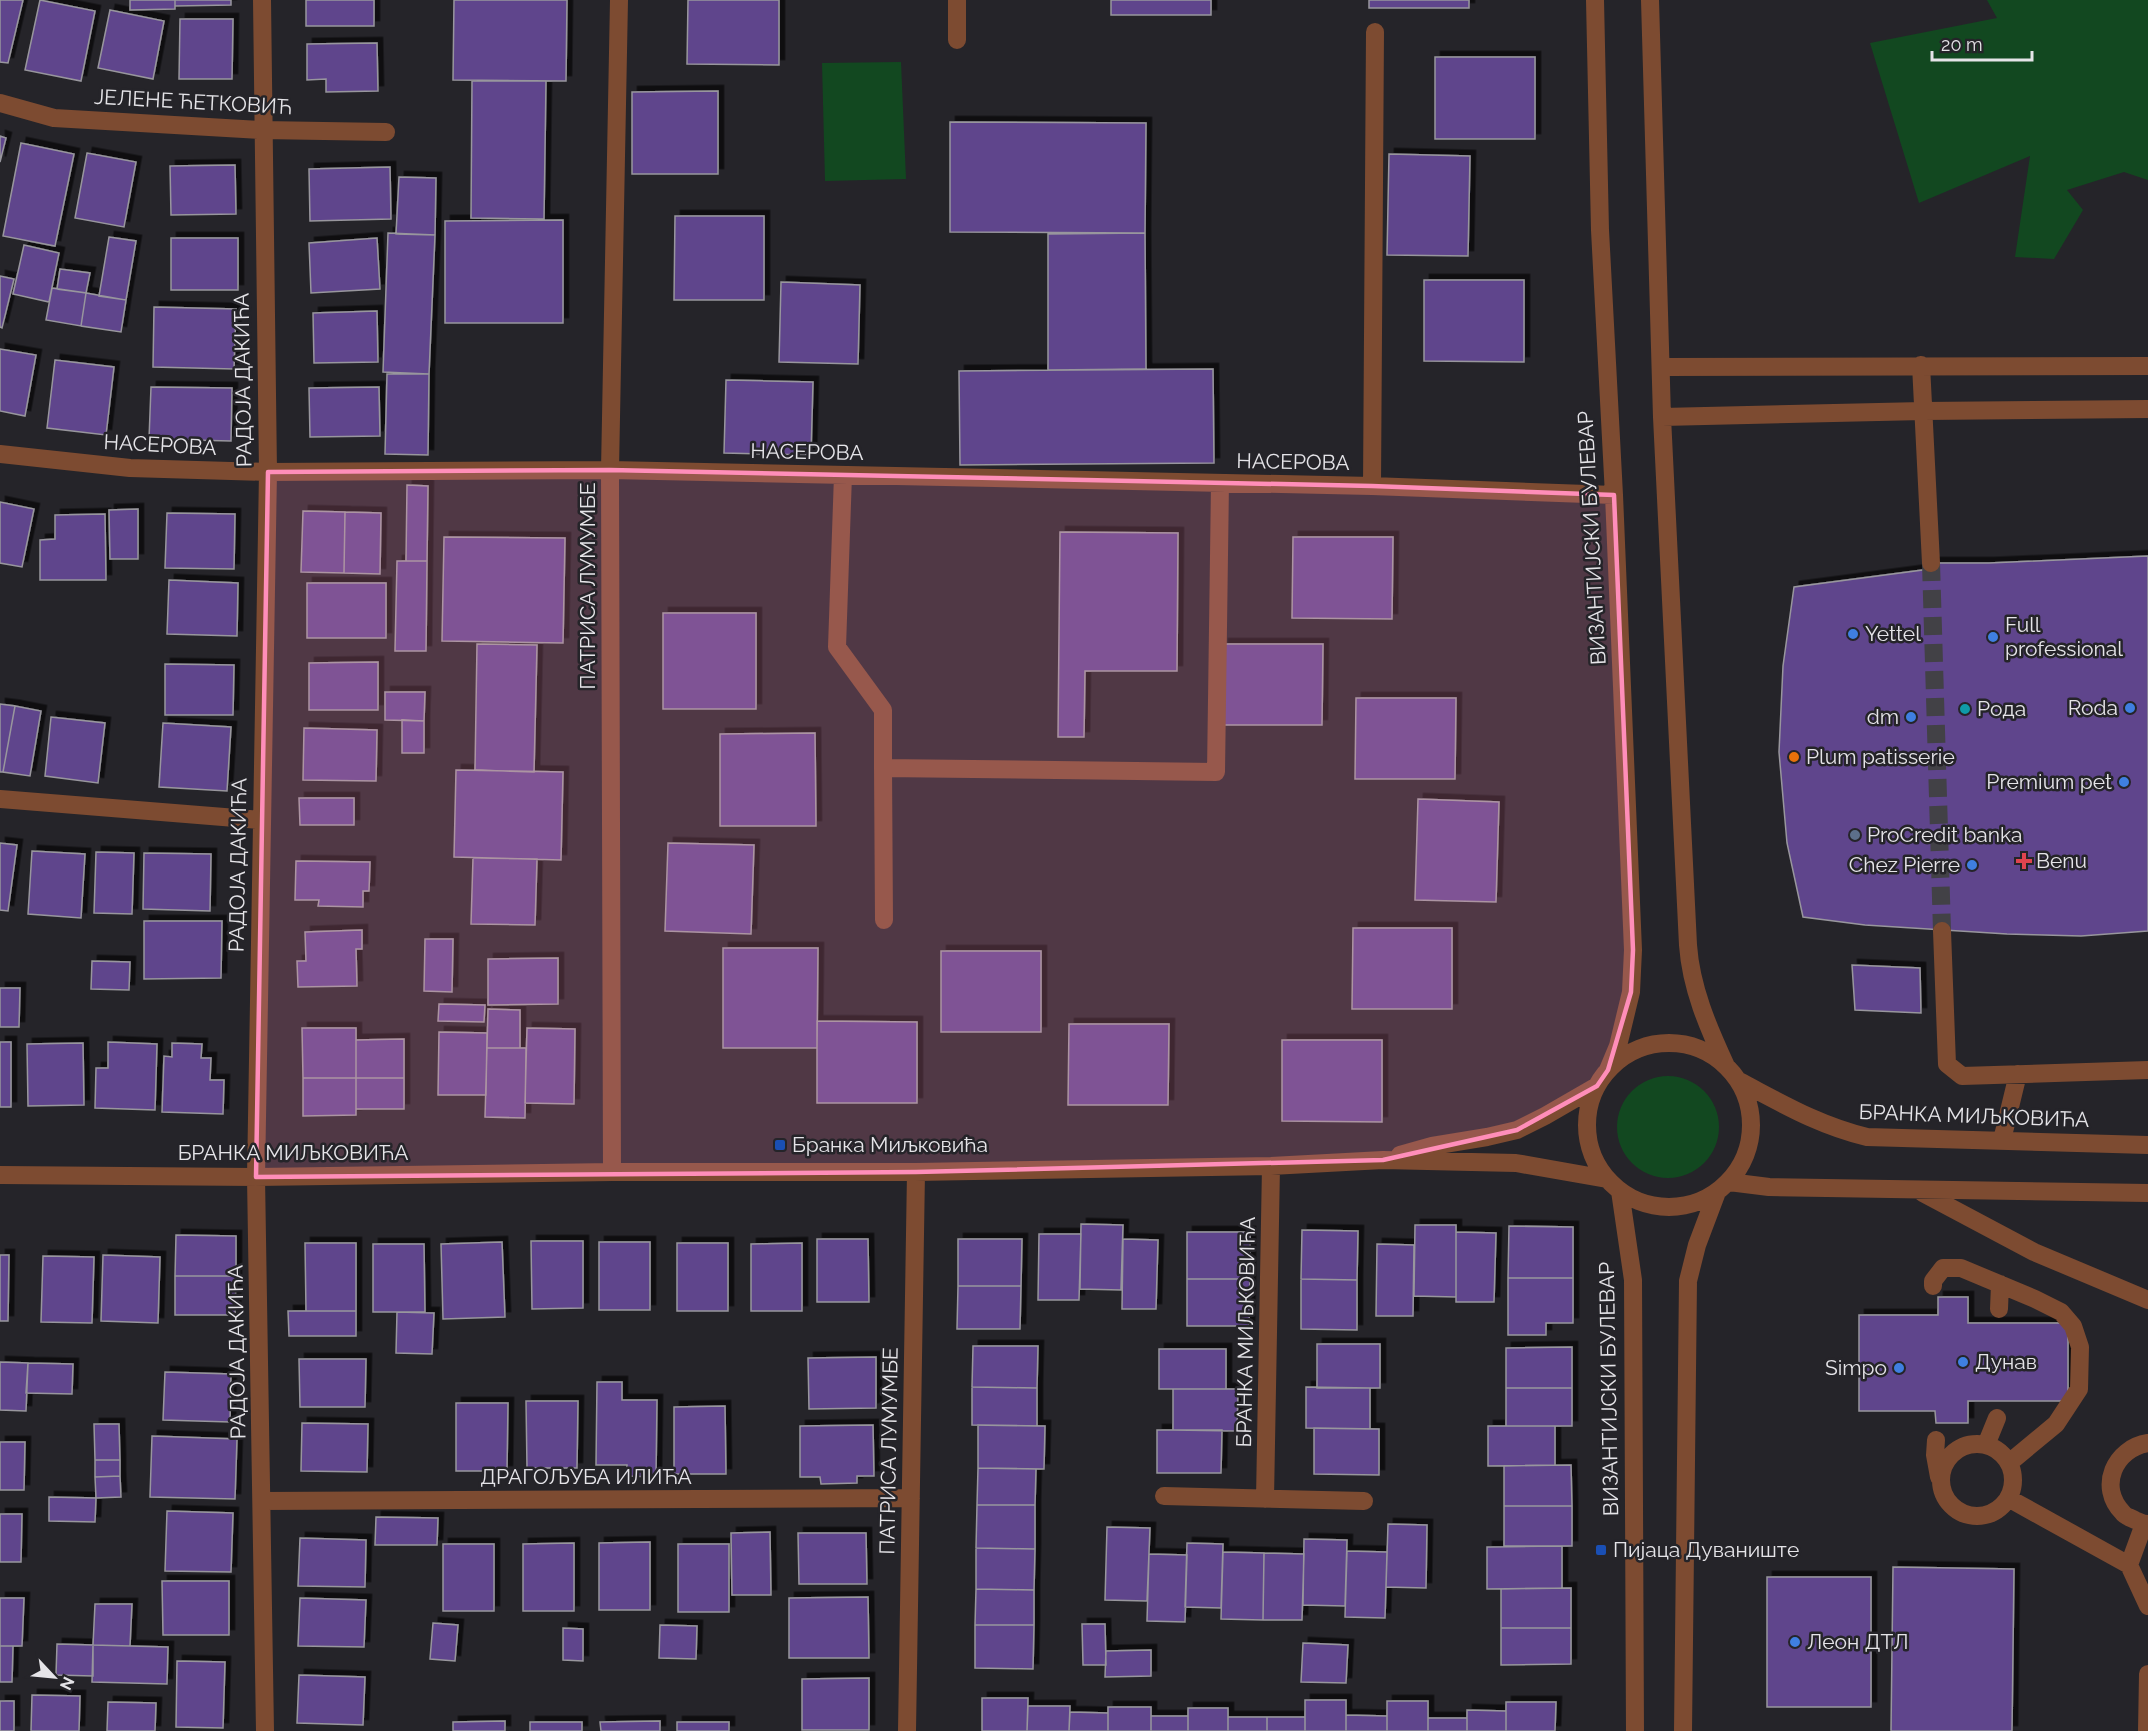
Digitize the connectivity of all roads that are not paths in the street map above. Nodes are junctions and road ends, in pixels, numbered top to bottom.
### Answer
1 (262, 0) edge
2 (619, 0) edge
3 (957, 0) edge
4 (1594, 0) edge
5 (1650, 0) edge
6 (1375, 32) dead end
7 (957, 40) dead end
8 (0, 103) edge
9 (262, 130) junction
10 (386, 132) dead end
11 (1921, 365) junction
12 (2148, 366) edge
13 (1662, 367) junction
14 (2148, 410) edge
15 (1923, 411) junction
16 (1662, 417) junction
17 (0, 454) edge
18 (610, 470) junction
19 (268, 472) junction
20 (843, 475) junction
21 (1220, 483) junction
22 (1372, 486) junction
23 (1614, 495) junction
24 (1931, 563) tunnel mouth
25 (883, 768) junction
26 (0, 799) edge
27 (261, 820) junction
28 (884, 920) dead end
29 (1942, 931) tunnel mouth
30 (1726, 1066) junction
31 (1608, 1070) junction
32 (2148, 1070) edge
33 (2018, 1074) junction
34 (1739, 1081) junction
35 (1597, 1086) junction
36 (2002, 1140) junction
37 (2148, 1145) edge
38 (1383, 1160) junction
39 (1271, 1166) junction
40 (612, 1172) junction
41 (916, 1172) junction
42 (0, 1175) edge
43 (256, 1177) junction
44 (1613, 1185) junction
45 (1723, 1187) junction
46 (1919, 1190) junction
47 (2148, 1193) edge
48 (2000, 1284) junction
49 (1933, 1286) dead end
50 (2148, 1300) edge
51 (1999, 1309) dead end
52 (1997, 1418) dead end
53 (1936, 1440) dead end
54 (2148, 1443) edge
55 (1986, 1445) junction
56 (2009, 1462) junction
57 (1940, 1480) junction
58 (1164, 1496) dead end
59 (911, 1498) junction
60 (2008, 1498) junction
61 (1265, 1499) junction
62 (262, 1501) junction
63 (1364, 1501) dead end
64 (2146, 1524) edge
65 (2129, 1565) junction
66 (2148, 1606) edge
67 (2148, 1674) edge
68 (265, 1731) edge
69 (908, 1731) edge
70 (1635, 1731) edge
71 (1683, 1731) edge
72 (2147, 1731) edge

1 - 9 street, РАДОЈА ДАКИЋА
2 - 18 street, ПАТРИСА ЛУМУМБЕ
3 - 7 street
4 - 23 street, ВИЗАНТИЈСКИ БУЛЕВАР
5 - 13 street
6 - 22 street
8 - 9 street, ЈЕЛЕНЕ ЋЕТКОВИЋ
9 - 10 street, ЈЕЛЕНЕ ЋЕТКОВИЋ
9 - 19 street, РАДОЈА ДАКИЋА
11 - 12 street
11 - 13 street
11 - 15 street
13 - 16 street
14 - 15 street
15 - 16 street
15 - 24 street
16 - 30 street
17 - 19 street, НАСЕРОВА
18 - 19 street, НАСЕРОВА
18 - 20 street, НАСЕРОВА
18 - 40 street, ПАТРИСА ЛУМУМБЕ
19 - 27 street, РАДОЈА ДАКИЋА
20 - 21 street, НАСЕРОВА
20 - 25 street
21 - 22 street, НАСЕРОВА
21 - 25 street
22 - 23 street, НАСЕРОВА
23 - 31 street, ВИЗАНТИЈСКИ БУЛЕВАР
25 - 28 street
26 - 27 street
27 - 43 street, РАДОЈА ДАКИЋА
29 - 33 street
30 - 31 street
30 - 34 street
31 - 35 street
32 - 33 street
33 - 36 street
34 - 36 street, БРАНКА МИЉКОВИЋА
34 - 45 street
35 - 38 street, БРАНКА МИЉКОВИЋА
35 - 44 street
36 - 37 street, БРАНКА МИЉКОВИЋА
38 - 39 street, БРАНКА МИЉКОВИЋА
38 - 44 street, БРАНКА МИЉКОВИЋА
39 - 41 street, БРАНКА МИЉКОВИЋА
39 - 61 street, БРАНКА МИЉКОВИЋА
40 - 41 street, БРАНКА МИЉКОВИЋА
40 - 43 street, БРАНКА МИЉКОВИЋА
41 - 59 street, ПАТРИСА ЛУМУМБЕ
42 - 43 street, БРАНКА МИЉКОВИЋА
43 - 62 street, РАДОЈА ДАКИЋА
44 - 45 street
44 - 70 street, ВИЗАНТИЈСКИ БУЛЕВАР
45 - 46 street
45 - 71 street
46 - 47 street
46 - 50 street
48 - 49 street
48 - 51 street
48 - 56 street
52 - 55 street
53 - 57 street
54 - 64 street
55 - 56 street
55 - 57 street
56 - 60 street
57 - 60 street
58 - 61 street
59 - 62 street, ДРАГОЉУБА ИЛИЋА
59 - 69 street, ПАТРИСА ЛУМУМБЕ
60 - 65 street
61 - 63 street
62 - 68 street, РАДОЈА ДАКИЋА
64 - 65 street
65 - 66 street
67 - 72 street

